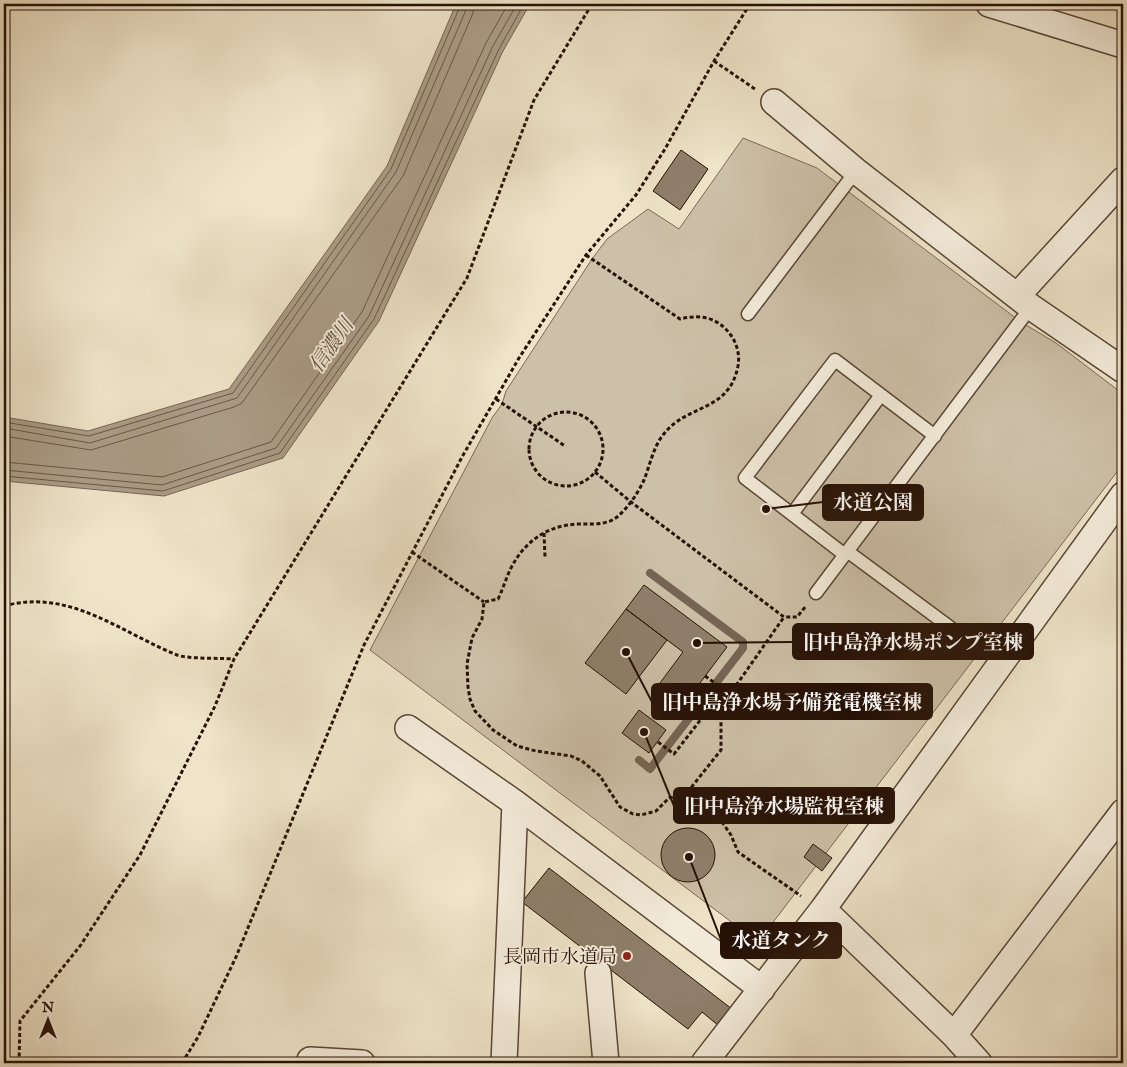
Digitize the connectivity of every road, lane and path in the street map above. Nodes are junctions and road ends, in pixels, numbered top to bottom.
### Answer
1 (592, 4) edge
2 (750, 4) edge
3 (989, 4) edge
4 (1123, 44) edge
5 (714, 61) junction
6 (774, 102) joint
7 (856, 171) junction
8 (1123, 180) edge
9 (586, 255) junction
10 (1024, 301) junction
11 (748, 314) dead end
12 (1123, 370) edge
13 (881, 395) junction
14 (496, 399) junction
15 (536, 427) junction
16 (934, 436) junction
17 (565, 446) dead end
18 (595, 472) junction
19 (1123, 495) edge
20 (630, 502) junction
21 (792, 514) junction
22 (544, 532) junction
23 (412, 552) junction
24 (846, 553) junction
25 (546, 557) dead end
26 (816, 593) joint
27 (484, 602) junction
28 (4, 606) edge
29 (784, 618) junction
30 (952, 628) dead end
31 (234, 659) junction
32 (705, 676) dead end
33 (730, 694) junction
34 (721, 707) junction
35 (408, 728) dead end
36 (658, 742) dead end
37 (686, 794) junction
38 (515, 804) junction
39 (1123, 812) edge
40 (823, 909) junction
41 (598, 973) dead end
42 (762, 990) junction
43 (954, 1035) junction
44 (310, 1060) dead end
45 (19, 1063) edge
46 (182, 1063) edge
47 (362, 1063) edge
48 (504, 1063) edge
49 (606, 1063) edge
50 (704, 1063) edge
51 (979, 1063) edge

1 - 31 path
2 - 5 path
3 - 4 street
5 - 6 path
5 - 9 path
6 - 7 street
7 - 10 street
7 - 11 lane
8 - 10 street
9 - 14 path
9 - 20 path
10 - 12 street
10 - 16 lane
13 - 16 lane
13 - 21 lane
13 - 21 lane
14 - 15 path
14 - 23 path
15 - 17 path
15 - 18 path
15 - 18 path
16 - 24 lane
18 - 20 path
19 - 40 street
20 - 22 path
20 - 29 path
21 - 24 lane
22 - 25 path
22 - 27 path
23 - 27 path
23 - 46 path
24 - 26 lane
24 - 30 lane
26 - 29 path
27 - 37 path
28 - 31 path
29 - 33 path
31 - 45 path
32 - 33 path
33 - 34 path
34 - 36 path
34 - 37 path
35 - 38 street
37 - 40 path
38 - 42 street
38 - 48 street
39 - 43 street
40 - 42 street
40 - 43 street
41 - 49 street
42 - 50 street
43 - 51 street
44 - 47 street

